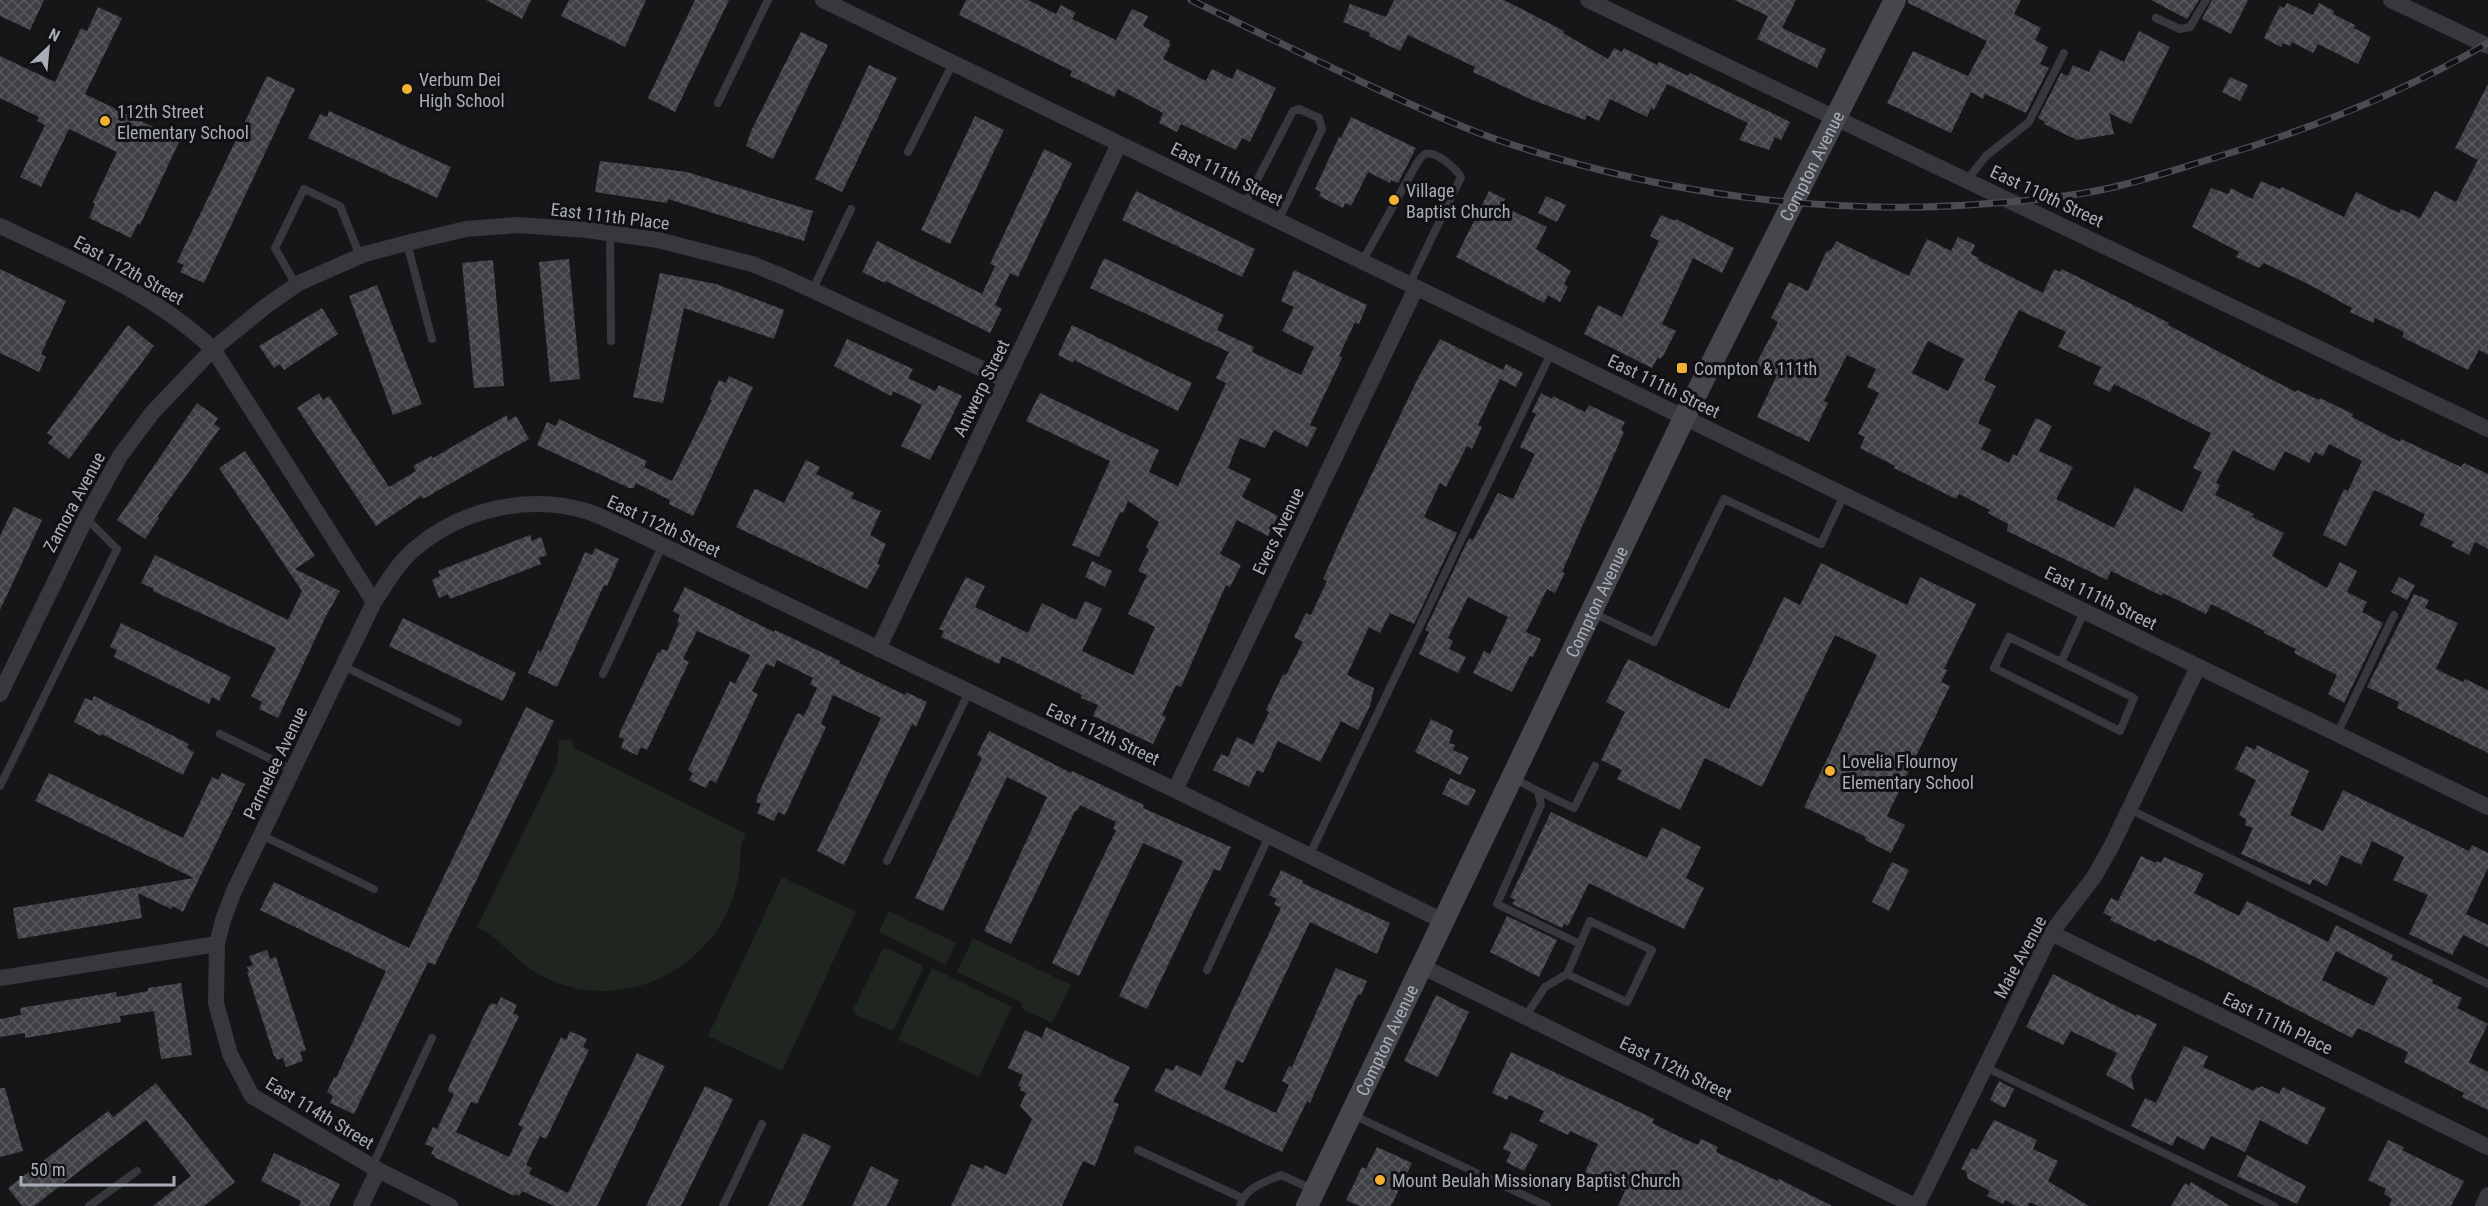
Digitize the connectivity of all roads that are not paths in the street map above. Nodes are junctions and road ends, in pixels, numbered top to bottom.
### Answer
1 (768, 0) edge
2 (823, 0) edge
3 (1588, 0) edge
4 (1895, 0) edge
5 (2206, 0) edge
6 (2391, 0) edge
7 (2156, 18) dead end
8 (2488, 46) edge
9 (2064, 53) dead end
10 (952, 63) junction
11 (718, 104) dead end
12 (1836, 120) junction
13 (1119, 144) junction
14 (908, 152) dead end
15 (1967, 180) junction
16 (1244, 205) junction
17 (851, 209) dead end
18 (1278, 221) junction
19 (0, 226) edge
20 (610, 233) junction
21 (408, 243) junction
22 (360, 256) junction
23 (1362, 262) junction
24 (296, 285) junction
25 (1413, 286) junction
26 (813, 289) junction
27 (432, 339) dead end
28 (611, 341) dead end
29 (213, 348) junction
30 (1551, 353) junction
31 (1006, 380) junction
32 (1684, 418) junction
33 (2488, 429) edge
34 (1844, 495) junction
35 (87, 518) junction
36 (662, 546) junction
37 (374, 602) junction
38 (1591, 612) junction
39 (2084, 612) junction
40 (2394, 615) dead end
41 (878, 649) junction
42 (2061, 662) junction
43 (343, 666) junction
44 (2198, 667) junction
45 (603, 674) dead end
46 (969, 692) junction
47 (0, 694) edge
48 (458, 722) dead end
49 (220, 734) dead end
50 (2337, 734) junction
51 (1595, 766) dead end
52 (293, 770) junction
53 (1512, 777) junction
54 (0, 786) edge
55 (1175, 790) junction
56 (1538, 791) junction
57 (2488, 807) edge
58 (2130, 808) junction
59 (261, 835) junction
60 (1269, 836) junction
61 (1309, 856) junction
62 (887, 861) dead end
63 (374, 889) dead end
64 (1443, 921) junction
65 (2051, 933) junction
66 (217, 944) junction
67 (1580, 944) junction
68 (1421, 966) junction
69 (1207, 970) dead end
70 (1567, 974) junction
71 (0, 978) edge
72 (2488, 984) edge
73 (1525, 1017) junction
74 (432, 1038) dead end
75 (1985, 1067) junction
76 (1351, 1114) junction
77 (762, 1124) dead end
78 (2488, 1148) edge
79 (1138, 1150) dead end
80 (375, 1169) junction
81 (137, 1171) dead end
82 (2488, 1195) edge
83 (1311, 1198) edge
84 (1241, 1202) edge
85 (89, 1206) edge
86 (361, 1206) edge
87 (450, 1206) edge
88 (723, 1206) edge
89 (1546, 1206) edge
90 (1916, 1206) edge
91 (2274, 1206) edge
92 (2483, 1206) edge

1 - 11 lane
2 - 10 street, East 111th Street
3 - 12 street, East 110th Street
4 - 12 main road, Compton Avenue
5 - 7 lane
6 - 8 street
9 - 15 lane
10 - 13 street, East 111th Street
10 - 14 lane
12 - 15 street, East 110th Street
12 - 32 main road, Compton Avenue
13 - 16 street, East 111th Street
13 - 31 street, Antwerp Street
15 - 33 street, East 110th Street
16 - 18 street, East 111th Street
16 - 18 lane
17 - 26 lane
18 - 23 street, East 111th Street
19 - 29 street, East 112th Street
20 - 21 street, East 111th Place
20 - 26 street, East 111th Place
20 - 28 lane
21 - 22 street, East 111th Place
21 - 27 lane
22 - 24 street, East 111th Place
22 - 24 lane
23 - 25 street, East 111th Street
23 - 25 lane
24 - 29 street, East 111th Place
25 - 30 street, East 111th Street
25 - 55 street, Evers Avenue
26 - 31 street, East 111th Place
29 - 35 street, Zamora Avenue
29 - 37 street, East 112th Street
30 - 32 street, East 111th Street
30 - 61 lane
31 - 41 street, Antwerp Street
32 - 34 street, East 111th Street
32 - 38 main road, Compton Avenue
34 - 38 lane
34 - 39 street, East 111th Street
35 - 47 street, Zamora Avenue
35 - 54 lane
36 - 37 street, East 112th Street
36 - 41 street, East 112th Street
36 - 45 lane
37 - 43 street, Parmelee Avenue
38 - 53 main road, Compton Avenue
39 - 42 lane
39 - 44 street, East 111th Street
40 - 50 lane
41 - 46 street, East 112th Street
42 - 42 lane
43 - 48 lane
43 - 52 street, Parmelee Avenue
44 - 50 street, East 111th Street
44 - 58 street, Maie Avenue
46 - 55 street, East 112th Street
46 - 62 lane
49 - 52 lane
50 - 57 street, East 111th Street
51 - 56 lane
52 - 59 street, Parmelee Avenue
53 - 56 lane
53 - 64 main road, Compton Avenue
55 - 60 street, East 112th Street
56 - 67 lane
58 - 65 street, Maie Avenue
58 - 72 lane
59 - 63 lane
59 - 66 street, Parmelee Avenue
60 - 61 street, East 112th Street
60 - 69 lane
61 - 64 street, East 112th Street
64 - 68 main road, Compton Avenue
65 - 75 street, Maie Avenue
65 - 78 street, East 111th Place
66 - 71 street
66 - 80 street, East 114th Street
67 - 70 lane
67 - 70 lane
68 - 73 street, East 112th Street
68 - 76 main road, Compton Avenue
70 - 73 lane
73 - 90 street, East 112th Street
74 - 80 lane
75 - 90 street, Maie Avenue
75 - 91 lane
76 - 83 main road, Compton Avenue
76 - 89 lane
77 - 88 lane
79 - 84 lane
80 - 86 street
80 - 87 street, East 114th Street
81 - 85 lane
82 - 92 street
83 - 84 lane

